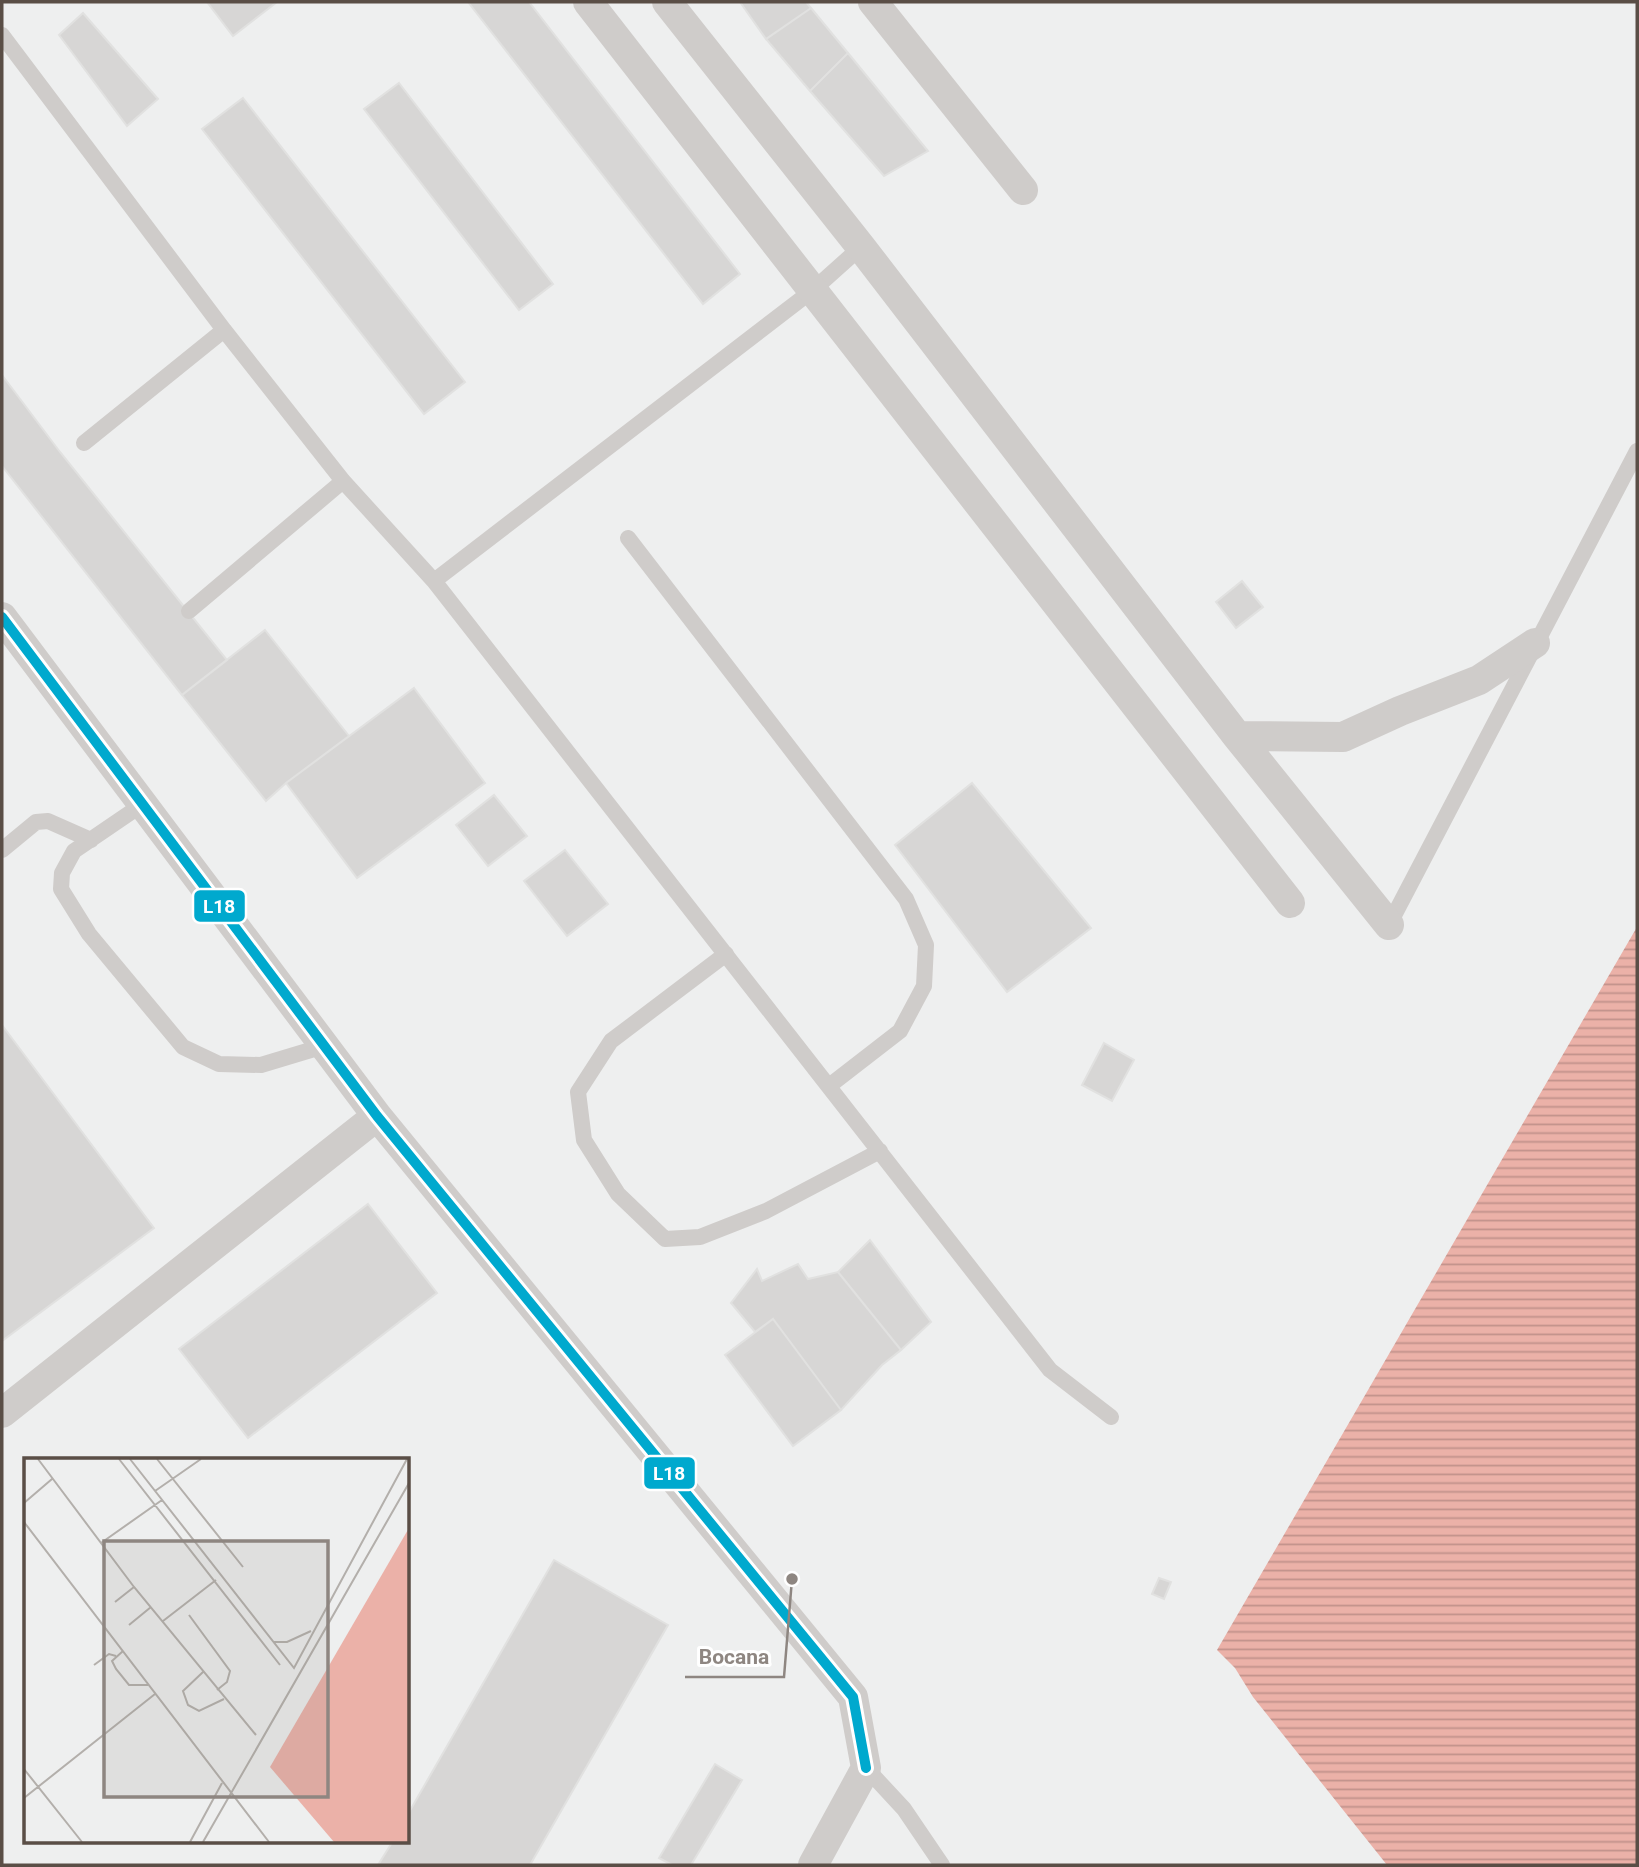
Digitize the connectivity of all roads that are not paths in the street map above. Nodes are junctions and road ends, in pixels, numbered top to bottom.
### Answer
1 (588, 2) edge
2 (667, 2) edge
3 (873, 2) edge
4 (2, 34) edge
5 (1023, 190) dead end
6 (861, 247) junction
7 (813, 290) junction
8 (224, 330) junction
9 (84, 443) dead end
10 (1637, 451) edge
11 (344, 481) junction
12 (628, 538) dead end
13 (434, 581) junction
14 (189, 611) dead end
15 (2, 617) edge
16 (1535, 643) junction
17 (1237, 736) junction
18 (143, 804) junction
19 (91, 839) junction
20 (2, 850) edge
21 (1290, 903) dead end
22 (1389, 925) joint
23 (726, 954) junction
24 (324, 1046) junction
25 (828, 1086) junction
26 (377, 1116) junction
27 (880, 1151) junction
28 (2, 1413) edge
29 (1111, 1417) dead end
30 (866, 1768) junction
31 (813, 1865) edge
32 (942, 1865) edge

1 - 7 street
2 - 6 street
3 - 5 street
4 - 8 lane
6 - 7 lane
6 - 17 street
7 - 13 lane
7 - 21 street
8 - 9 lane
8 - 11 lane
10 - 16 lane
11 - 13 lane
11 - 14 lane
12 - 25 lane
13 - 23 lane
15 - 18 street
16 - 17 street
16 - 22 lane
17 - 22 street
18 - 19 lane
18 - 24 street
19 - 20 lane
19 - 24 lane
23 - 25 lane
23 - 27 lane
24 - 26 street
25 - 27 lane
26 - 28 street
26 - 30 street
27 - 29 lane
30 - 31 street
30 - 32 lane

